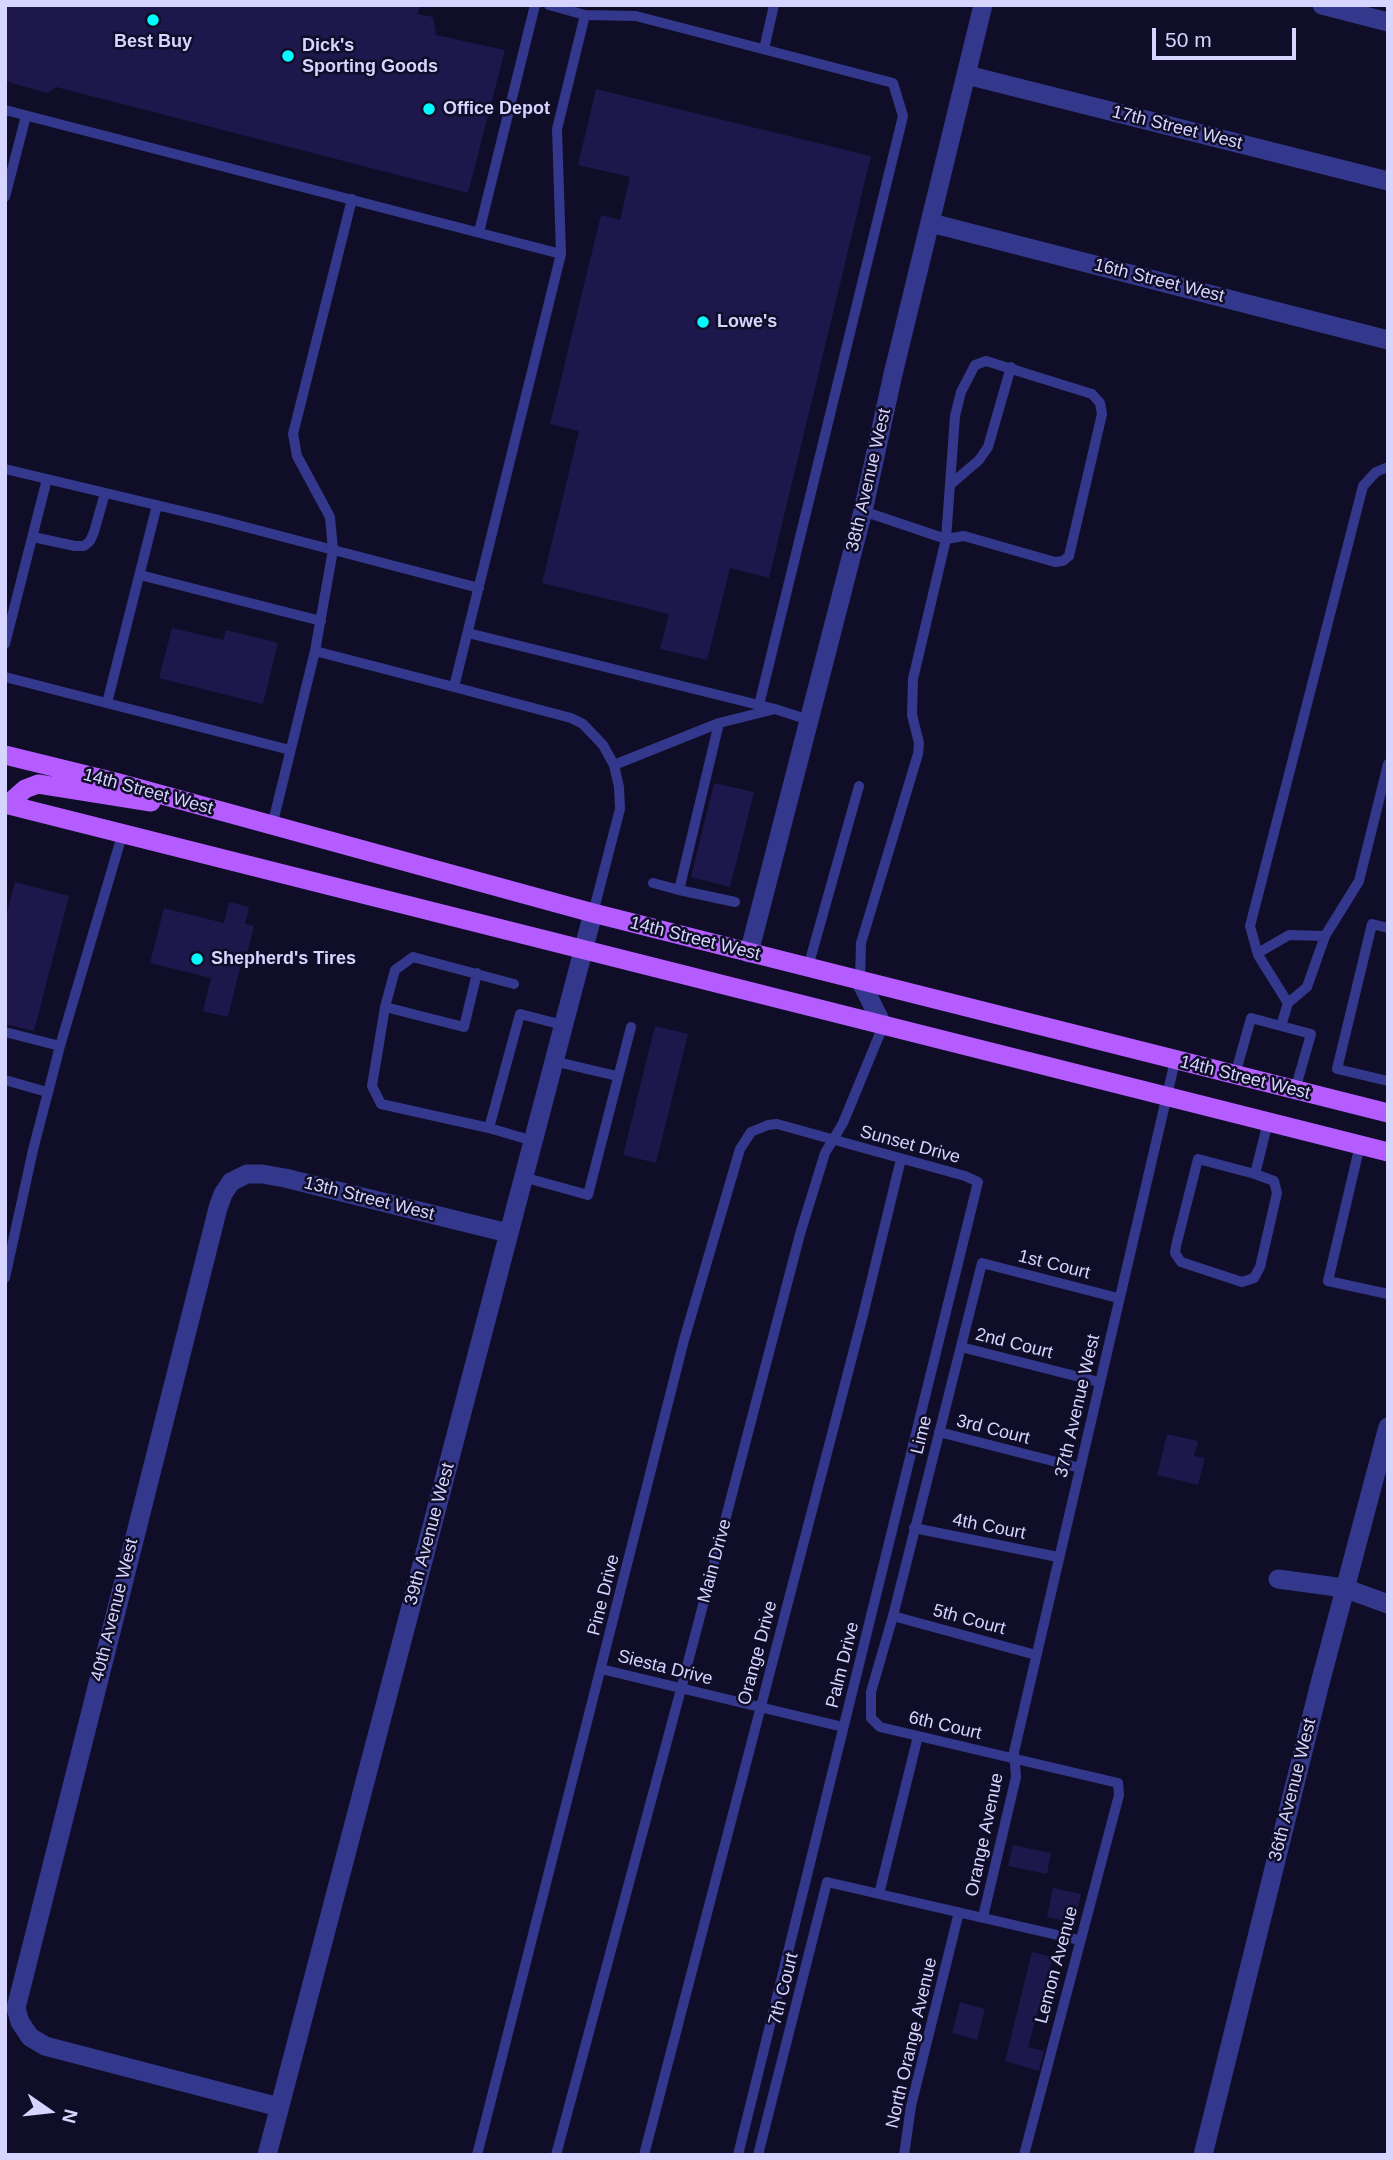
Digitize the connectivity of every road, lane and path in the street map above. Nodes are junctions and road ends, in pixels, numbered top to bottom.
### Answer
1 (535, 5) edge
2 (550, 5) edge
3 (774, 5) edge
4 (983, 5) edge
5 (1322, 5) edge
6 (585, 15) junction
7 (1388, 22) edge
8 (764, 49) junction
9 (967, 75) junction
10 (5, 110) edge
11 (26, 116) junction
12 (1388, 181) edge
13 (5, 197) edge
14 (352, 199) junction
15 (931, 223) junction
16 (479, 232) junction
17 (561, 254) junction
18 (1388, 340) edge
19 (1011, 367) junction
20 (1388, 467) edge
21 (5, 469) edge
22 (47, 479) junction
23 (950, 485) junction
24 (105, 493) junction
25 (157, 505) junction
26 (863, 511) junction
27 (33, 537) junction
28 (946, 539) junction
29 (333, 550) junction
30 (140, 575) junction
31 (479, 588) junction
32 (321, 621) junction
33 (468, 632) junction
34 (5, 644) edge
35 (315, 651) junction
36 (5, 677) edge
37 (454, 687) junction
38 (107, 703) junction
39 (759, 705) junction
40 (775, 709) junction
41 (809, 720) junction
42 (719, 723) junction
43 (290, 750) junction
44 (5, 755) edge
45 (1388, 764) edge
46 (614, 765) junction
47 (859, 786) dead end
48 (6, 805) edge
49 (214, 811) junction
50 (272, 826) junction
51 (123, 832) junction
52 (653, 883) dead end
53 (679, 890) junction
54 (735, 902) dead end
55 (593, 913) junction
56 (1388, 928) edge
57 (1325, 936) junction
58 (583, 949) junction
59 (749, 953) junction
60 (1258, 953) junction
61 (808, 967) junction
62 (477, 973) junction
63 (860, 980) junction
64 (514, 984) dead end
65 (1288, 1003) junction
66 (385, 1007) junction
67 (563, 1025) junction
68 (883, 1026) junction
69 (1281, 1026) junction
70 (631, 1027) dead end
71 (5, 1032) edge
72 (60, 1046) junction
73 (553, 1061) junction
74 (1175, 1061) junction
75 (1235, 1075) junction
76 (617, 1076) junction
77 (5, 1080) edge
78 (1388, 1081) edge
79 (1295, 1090) junction
80 (47, 1092) junction
81 (1166, 1097) junction
82 (1388, 1113) edge
83 (1268, 1122) junction
84 (488, 1128) junction
85 (533, 1140) junction
86 (834, 1141) junction
87 (1360, 1145) junction
88 (1388, 1152) edge
89 (901, 1159) junction
90 (1255, 1174) junction
91 (523, 1177) junction
92 (231, 1182) joint
93 (978, 1182) joint
94 (508, 1233) junction
95 (982, 1263) joint
96 (5, 1278) edge
97 (1388, 1294) edge
98 (1118, 1298) junction
99 (961, 1346) junction
100 (1099, 1382) junction
101 (1388, 1427) edge
102 (939, 1432) junction
103 (1080, 1468) junction
104 (914, 1528) junction
105 (1058, 1557) junction
106 (1278, 1579) dead end
107 (1344, 1588) junction
108 (1388, 1604) edge
109 (893, 1616) junction
110 (1036, 1655) junction
111 (601, 1669) junction
112 (681, 1689) junction
113 (760, 1706) junction
114 (844, 1727) junction
115 (918, 1736) junction
116 (1014, 1759) junction
117 (1118, 1783) joint
118 (879, 1894) junction
119 (959, 1912) junction
120 (983, 1917) junction
121 (1079, 1940) junction
122 (279, 2107) junction
123 (267, 2155) edge
124 (477, 2155) edge
125 (556, 2155) edge
126 (645, 2155) edge
127 (738, 2155) edge
128 (758, 2155) edge
129 (904, 2155) edge
130 (1024, 2155) edge
131 (1203, 2155) edge

1 - 16 lane
2 - 6 lane
3 - 8 lane
4 - 9 street, 38th Avenue West
5 - 7 street
6 - 8 lane
6 - 17 lane
8 - 39 lane
9 - 12 street, 17th Street West
9 - 15 street, 38th Avenue West
10 - 11 lane
11 - 13 lane
11 - 14 lane
14 - 16 lane
14 - 29 lane
15 - 18 street, 16th Street West
15 - 26 street, 38th Avenue West
16 - 17 lane
17 - 31 lane
19 - 23 lane
19 - 23 lane
19 - 28 lane
20 - 60 lane
21 - 22 lane
22 - 24 lane
22 - 27 lane
23 - 28 lane
24 - 25 lane
24 - 27 lane
25 - 29 lane
25 - 30 lane
26 - 28 lane
26 - 41 street, 38th Avenue West
27 - 34 lane
28 - 63 lane
29 - 31 lane
29 - 32 lane
30 - 32 lane
30 - 38 lane
31 - 33 lane
32 - 35 lane
33 - 37 lane
33 - 39 lane
35 - 37 lane
35 - 43 lane
36 - 38 lane
37 - 46 lane
38 - 43 lane
39 - 40 lane
40 - 41 lane
40 - 42 lane
41 - 59 street, 38th Avenue West
42 - 46 lane
42 - 53 lane
43 - 50 lane
44 - 49 main road, 14th Street West
45 - 57 lane
46 - 55 lane
47 - 61 lane
48 - 49 main road
48 - 51 main road
49 - 50 main road, 14th Street West
50 - 55 main road, 14th Street West
51 - 58 main road
51 - 72 lane
52 - 53 lane
53 - 54 lane
55 - 58 street, 39th Avenue West
55 - 59 main road, 14th Street West
56 - 78 lane
57 - 60 lane
57 - 65 lane
58 - 67 street, 39th Avenue West
58 - 68 main road
59 - 61 main road, 14th Street West
60 - 65 lane
61 - 63 main road, 14th Street West
62 - 64 lane
62 - 66 lane
62 - 66 lane
63 - 68 street
63 - 74 main road, 14th Street West
65 - 69 lane
66 - 84 lane
67 - 73 street, 39th Avenue West
67 - 84 lane
68 - 81 main road
68 - 86 lane, Main Drive
69 - 75 lane
69 - 79 lane
70 - 76 lane
71 - 72 lane
72 - 80 lane
73 - 76 lane
73 - 85 street, 39th Avenue West
74 - 75 main road, 14th Street West
74 - 81 lane, 37th Avenue West
75 - 79 main road, 14th Street West
76 - 91 lane
77 - 80 lane
79 - 82 main road, 14th Street West
80 - 96 lane
81 - 83 main road
81 - 98 lane, 37th Avenue West
83 - 87 main road
83 - 90 lane
84 - 85 lane
85 - 91 street, 39th Avenue West
86 - 89 lane, Sunset Drive
86 - 111 lane, Pine Drive
86 - 112 lane, Main Drive
87 - 88 main road
87 - 97 lane
89 - 93 lane, Sunset Drive
89 - 113 lane, Orange Drive
90 - 90 lane
91 - 94 street, 39th Avenue West
92 - 94 street, 13th Street West
92 - 122 street, 40th Avenue West
93 - 114 lane, Palm Drive
94 - 122 street, 39th Avenue West
95 - 98 lane, 1st Court
95 - 99 lane, Lime
98 - 100 lane, 37th Avenue West
99 - 100 lane, 2nd Court
99 - 102 lane, Lime
100 - 103 lane, 37th Avenue West
101 - 107 street, 36th Avenue West
102 - 103 lane, 3rd Court
102 - 104 lane, Lime
103 - 105 lane, 37th Avenue West
104 - 105 lane, 4th Court
104 - 109 lane, Lime
105 - 110 lane, 37th Avenue West
106 - 107 street
107 - 108 street
107 - 131 street, 36th Avenue West
109 - 110 lane, 5th Court
109 - 115 lane, 6th Court
110 - 116 lane, 37th Avenue West
111 - 112 lane, Siesta Drive
111 - 124 lane, Pine Drive
112 - 113 lane, Siesta Drive
112 - 125 lane, Main Drive
113 - 114 lane, Siesta Drive
113 - 126 lane, Orange Drive
114 - 127 lane, Palm Drive
115 - 116 lane, 6th Court
115 - 118 lane
116 - 117 lane, 6th Court
116 - 120 lane, Orange Avenue
117 - 121 lane, Lemon Avenue
118 - 119 lane
118 - 128 lane, 7th Court
119 - 120 lane
119 - 129 lane, North Orange Avenue
120 - 121 lane
121 - 130 lane, Lemon Avenue
122 - 123 street, 39th Avenue West

